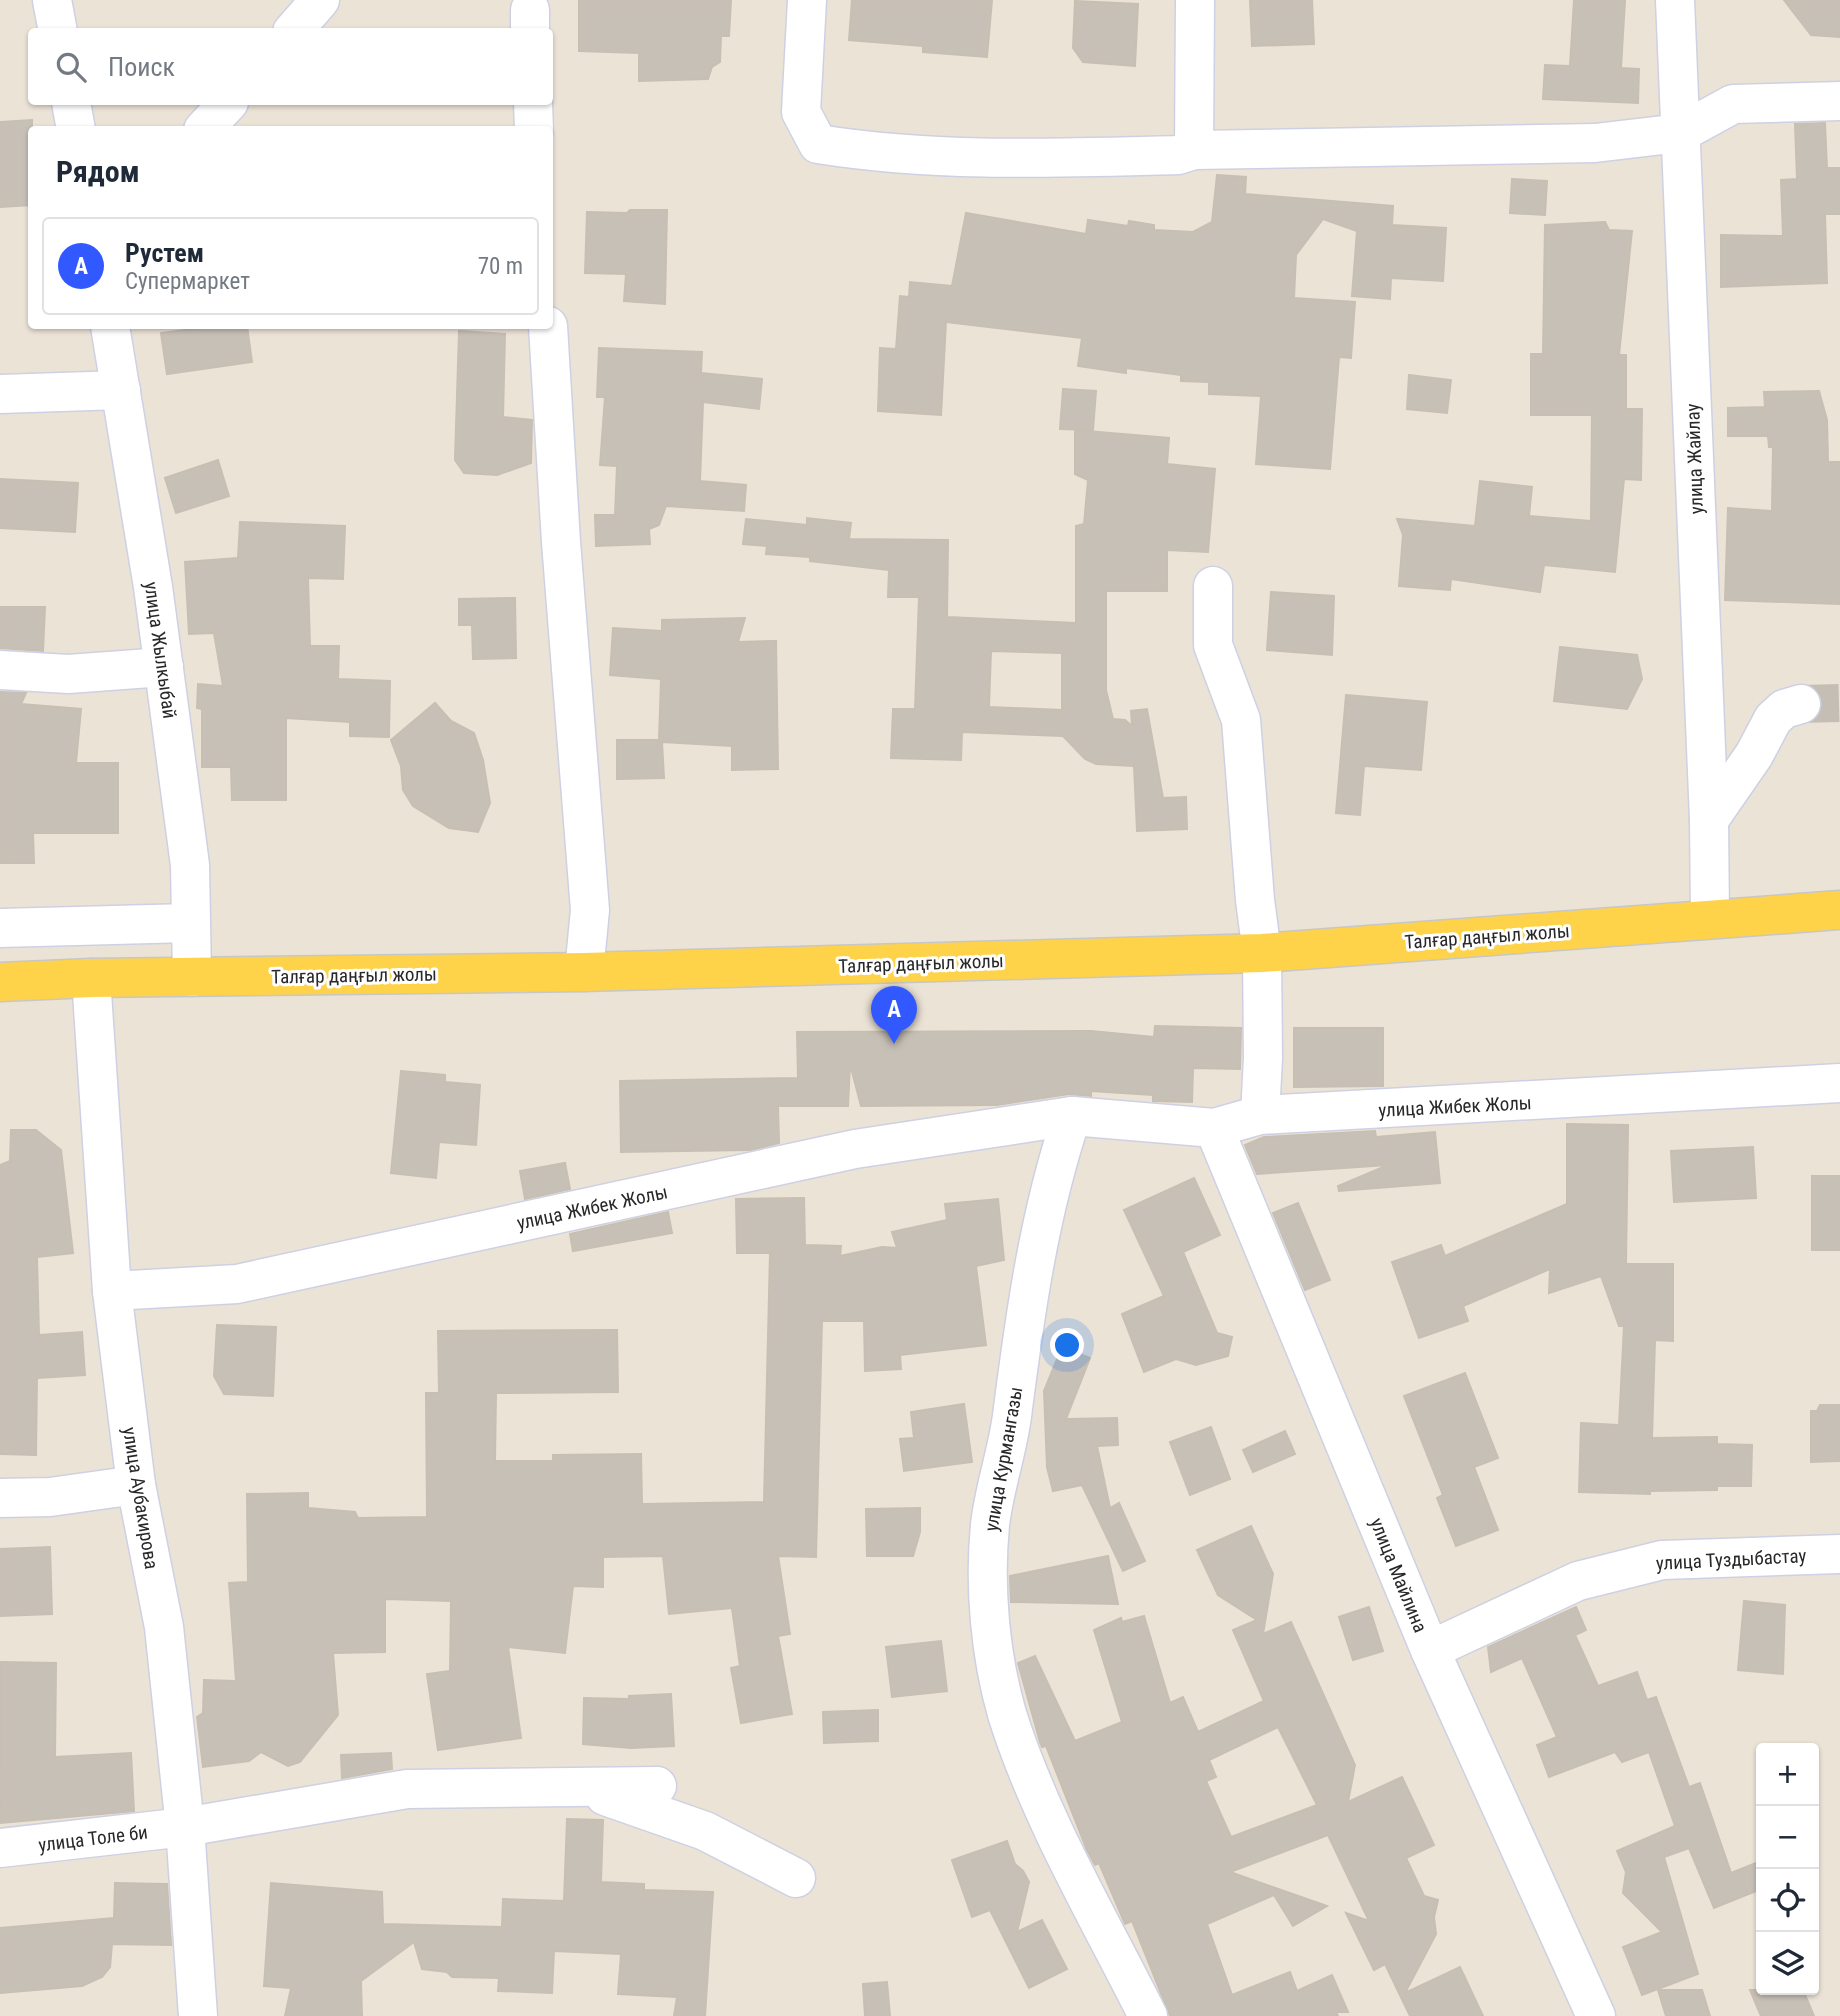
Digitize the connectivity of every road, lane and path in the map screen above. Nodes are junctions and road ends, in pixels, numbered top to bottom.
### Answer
1 (52, 0) edge
2 (320, 0) edge
3 (807, 0) edge
4 (1195, 0) edge
5 (1675, 0) edge
6 (57, 28) edge
7 (296, 28) edge
8 (1840, 101) edge
9 (72, 105) edge
10 (226, 105) edge
11 (533, 105) edge
12 (75, 126) edge
13 (207, 126) edge
14 (534, 126) edge
15 (1680, 133) junction
16 (1194, 150) junction
17 (111, 329) edge
18 (548, 329) edge
19 (121, 390) junction
20 (0, 394) edge
21 (1213, 586) dead end
22 (164, 667) junction
23 (0, 670) edge
24 (1801, 704) tunnel mouth
25 (1709, 820) junction
26 (1840, 911) edge
27 (1710, 918) junction
28 (189, 923) junction
29 (0, 928) edge
30 (1262, 953) junction
31 (584, 972) junction
32 (192, 977) junction
33 (91, 978) junction
34 (0, 982) edge
35 (1840, 1083) edge
36 (1260, 1115) junction
37 (1072, 1116) junction
38 (1214, 1128) junction
39 (113, 1291) junction
40 (136, 1485) junction
41 (0, 1498) edge
42 (1840, 1554) edge
43 (1430, 1650) junction
44 (657, 1786) dead end
45 (579, 1788) junction
46 (185, 1827) junction
47 (0, 1848) edge
48 (796, 1878) dead end
49 (198, 2016) edge
50 (1149, 2016) edge
51 (1596, 2016) edge

1 - 6 street
2 - 7 street
3 - 16 street
4 - 16 street
5 - 15 street, улица Жайлау
8 - 15 street
9 - 12 street
10 - 13 street
11 - 14 street
15 - 16 street
15 - 25 street, улица Жайлау
17 - 19 street, улица Жылкыбай
18 - 31 street
19 - 20 street
19 - 22 street, улица Жылкыбай
21 - 30 street
22 - 23 street
22 - 28 street, улица Жылкыбай
24 - 25 street
25 - 27 street, улица Жайлау
26 - 27 main road, Талғар даңғыл жолы
27 - 30 main road, Талғар даңғыл жолы
28 - 29 street
28 - 32 street, улица Жылкыбай
30 - 31 main road, Талғар даңғыл жолы
30 - 36 street
31 - 32 main road, Талғар даңғыл жолы
32 - 33 main road, Талғар даңғыл жолы
33 - 34 main road, Талғар даңғыл жолы
33 - 39 street, улица Аубакирова
35 - 36 street, улица Жибек Жолы
36 - 38 street, улица Жибек Жолы
37 - 38 street, улица Жибек Жолы
37 - 39 street, улица Жибек Жолы
37 - 50 street, улица Курмангазы
38 - 43 street, улица Майлина
39 - 40 street, улица Аубакирова
40 - 41 street
40 - 46 street, улица Аубакирова
42 - 43 street, улица Туздыбастау
43 - 51 street, улица Майлина
44 - 45 street, улица Толе би
45 - 46 street, улица Толе би
45 - 48 street
46 - 47 street, улица Толе би
46 - 49 street, улица Аубакирова

